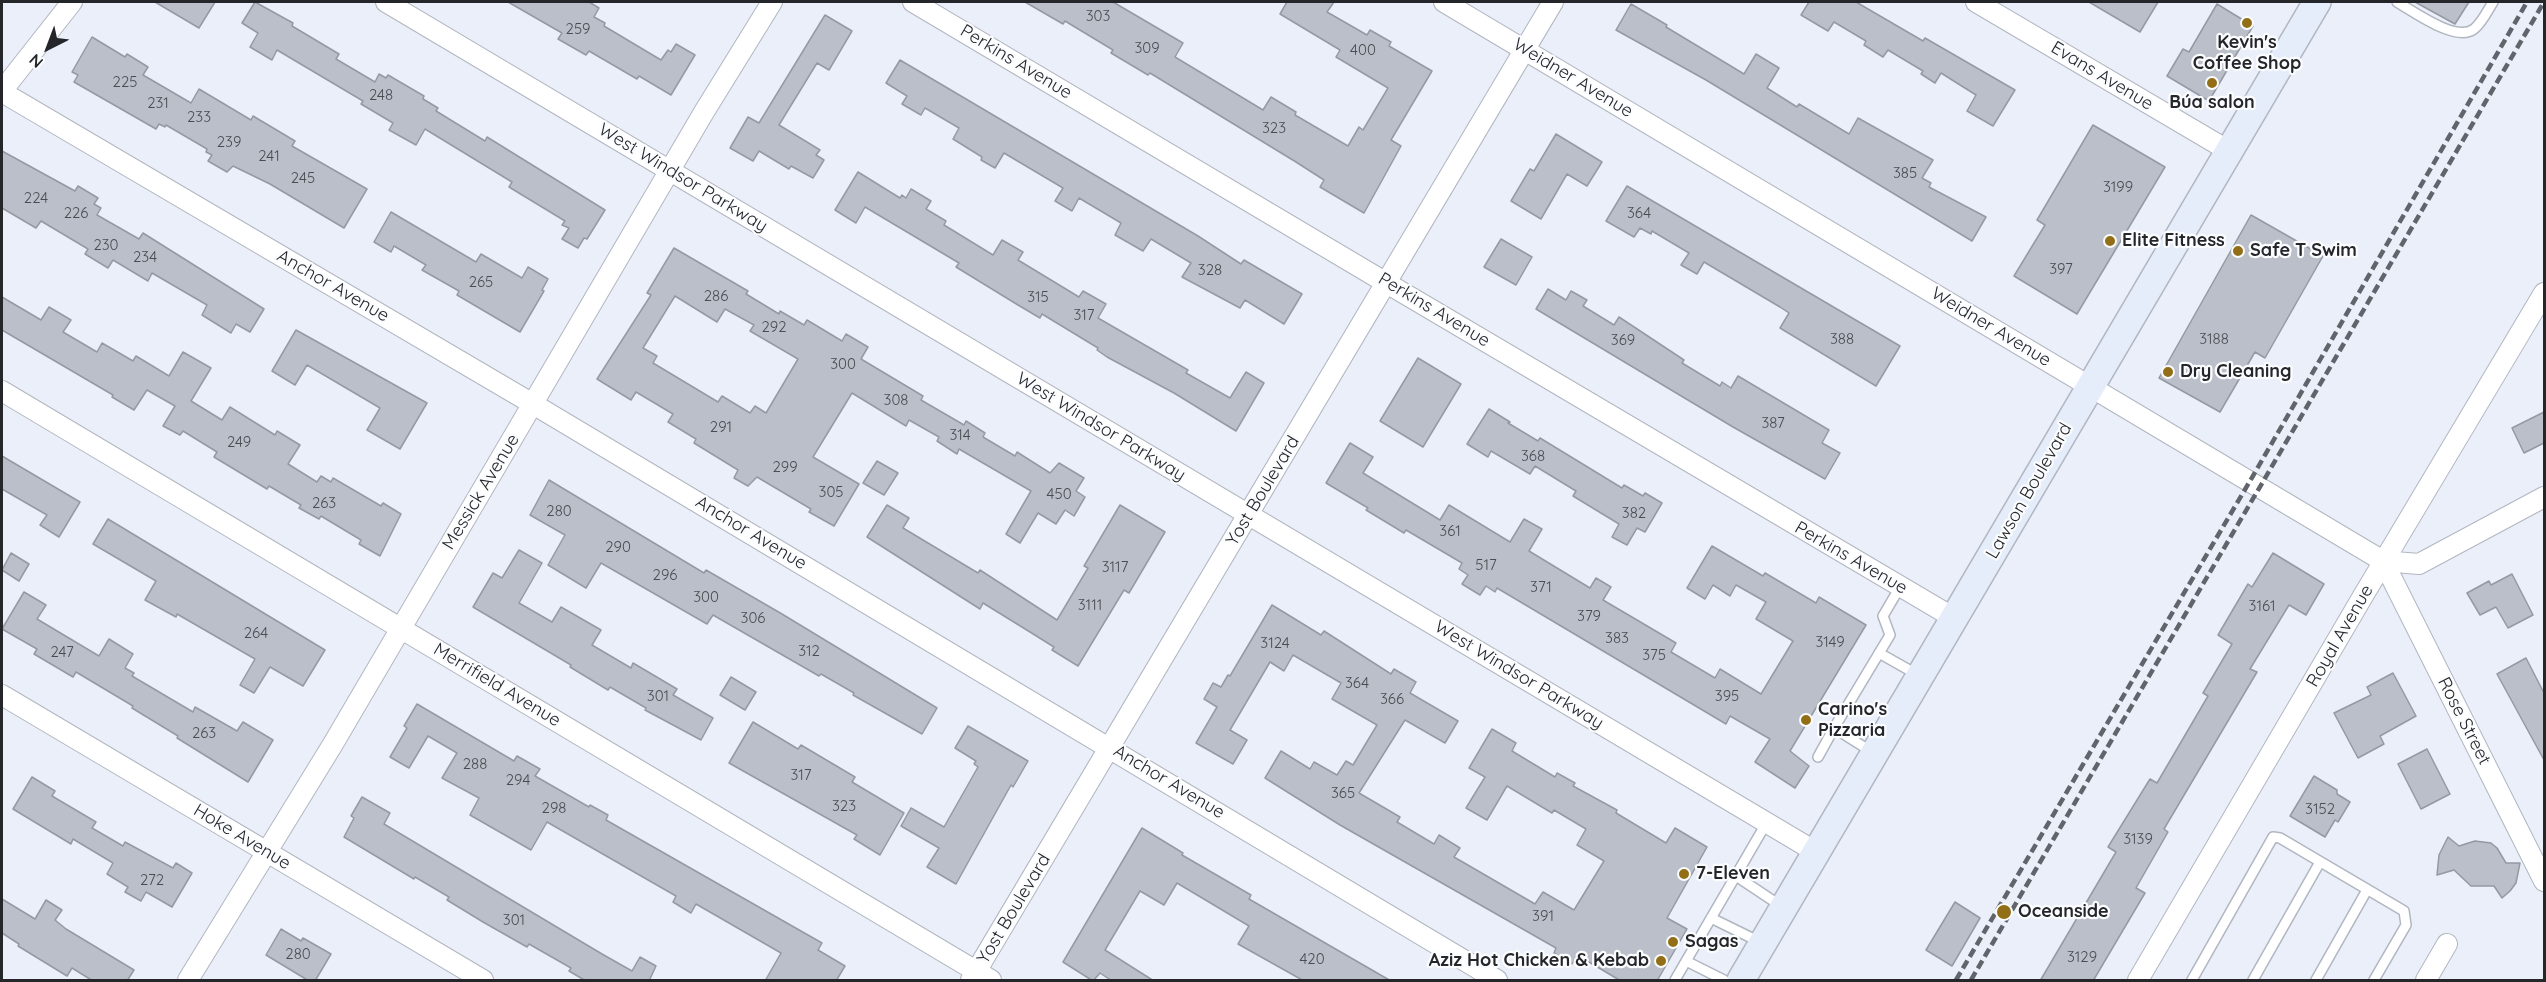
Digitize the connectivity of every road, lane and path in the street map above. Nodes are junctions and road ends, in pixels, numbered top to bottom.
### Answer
1 (72, 2) edge
2 (386, 2) edge
3 (772, 2) edge
4 (913, 2) edge
5 (1444, 2) edge
6 (1553, 2) edge
7 (1976, 2) edge
8 (2317, 2) edge
9 (2397, 2) edge
10 (2493, 2) edge
11 (1525, 50) junction
12 (2, 91) edge
13 (2229, 151) junction
14 (671, 171) junction
15 (1386, 281) junction
16 (2544, 293) edge
17 (2090, 386) junction
18 (2, 391) edge
19 (533, 404) junction
20 (2544, 497) edge
21 (1249, 515) junction
22 (2383, 561) junction
23 (1900, 587) junction
24 (1954, 618) junction
25 (400, 628) junction
26 (1879, 653) junction
27 (1920, 677) junction
28 (2, 695) edge
29 (1834, 728) junction
30 (1110, 747) junction
31 (1874, 753) junction
32 (1818, 757) dead end
33 (1767, 822) junction
34 (267, 852) junction
35 (1816, 852) junction
36 (2320, 862) junction
37 (1736, 876) junction
38 (2544, 881) edge
39 (2367, 890) junction
40 (1784, 908) junction
41 (1712, 918) junction
42 (1763, 944) junction
43 (2447, 944) dead end
44 (1686, 961) junction
45 (980, 978) edge
46 (188, 981) edge
47 (483, 981) edge
48 (1497, 981) edge
49 (1675, 981) edge
50 (1724, 981) edge
51 (1741, 981) edge
52 (2138, 981) edge
53 (2192, 981) edge
54 (2253, 981) edge
55 (2316, 981) edge
56 (2374, 981) edge
57 (2426, 981) edge

1 - 12 street
2 - 14 street, West Windsor Parkway
3 - 14 street, Messick Avenue
4 - 15 street, Perkins Avenue
5 - 11 street, Weidner Avenue
6 - 11 street, Yost Boulevard
7 - 13 street, Evans Avenue
8 - 13 main road, Lawson Boulevard
9 - 10 lane
11 - 15 street, Yost Boulevard
11 - 17 street, Weidner Avenue
12 - 19 street, Anchor Avenue
13 - 17 main road, Lawson Boulevard
14 - 19 street, Messick Avenue
14 - 21 street, West Windsor Parkway
15 - 21 street, Yost Boulevard
15 - 23 street, Perkins Avenue
16 - 22 street, Royal Avenue
17 - 22 street, Weidner Avenue
17 - 24 main road, Lawson Boulevard
18 - 25 street, Merrifield Avenue
19 - 25 street, Messick Avenue
19 - 30 street, Anchor Avenue
20 - 22 street, Weidner Avenue
21 - 30 street, Yost Boulevard
21 - 33 street, West Windsor Parkway
22 - 38 street, Rose Street
22 - 52 street, Royal Avenue
23 - 24 street, Perkins Avenue
23 - 26 lane
24 - 27 main road, Lawson Boulevard
25 - 34 street, Messick Avenue
25 - 45 street, Merrifield Avenue
26 - 27 lane
26 - 29 lane
27 - 31 main road, Lawson Boulevard
28 - 34 street, Hoke Avenue
29 - 31 lane
29 - 32 lane
30 - 45 street, Yost Boulevard
30 - 48 street, Anchor Avenue
31 - 35 main road, Lawson Boulevard
33 - 35 street, West Windsor Parkway
33 - 37 lane
34 - 46 street, Messick Avenue
34 - 47 street, Hoke Avenue
35 - 40 main road, Lawson Boulevard
36 - 39 lane
36 - 53 lane
36 - 54 lane
37 - 40 lane
37 - 41 lane
39 - 55 lane
39 - 56 lane
40 - 42 main road, Lawson Boulevard
41 - 42 lane
41 - 44 lane
42 - 51 main road, Lawson Boulevard
43 - 57 street
44 - 49 lane
44 - 50 lane

